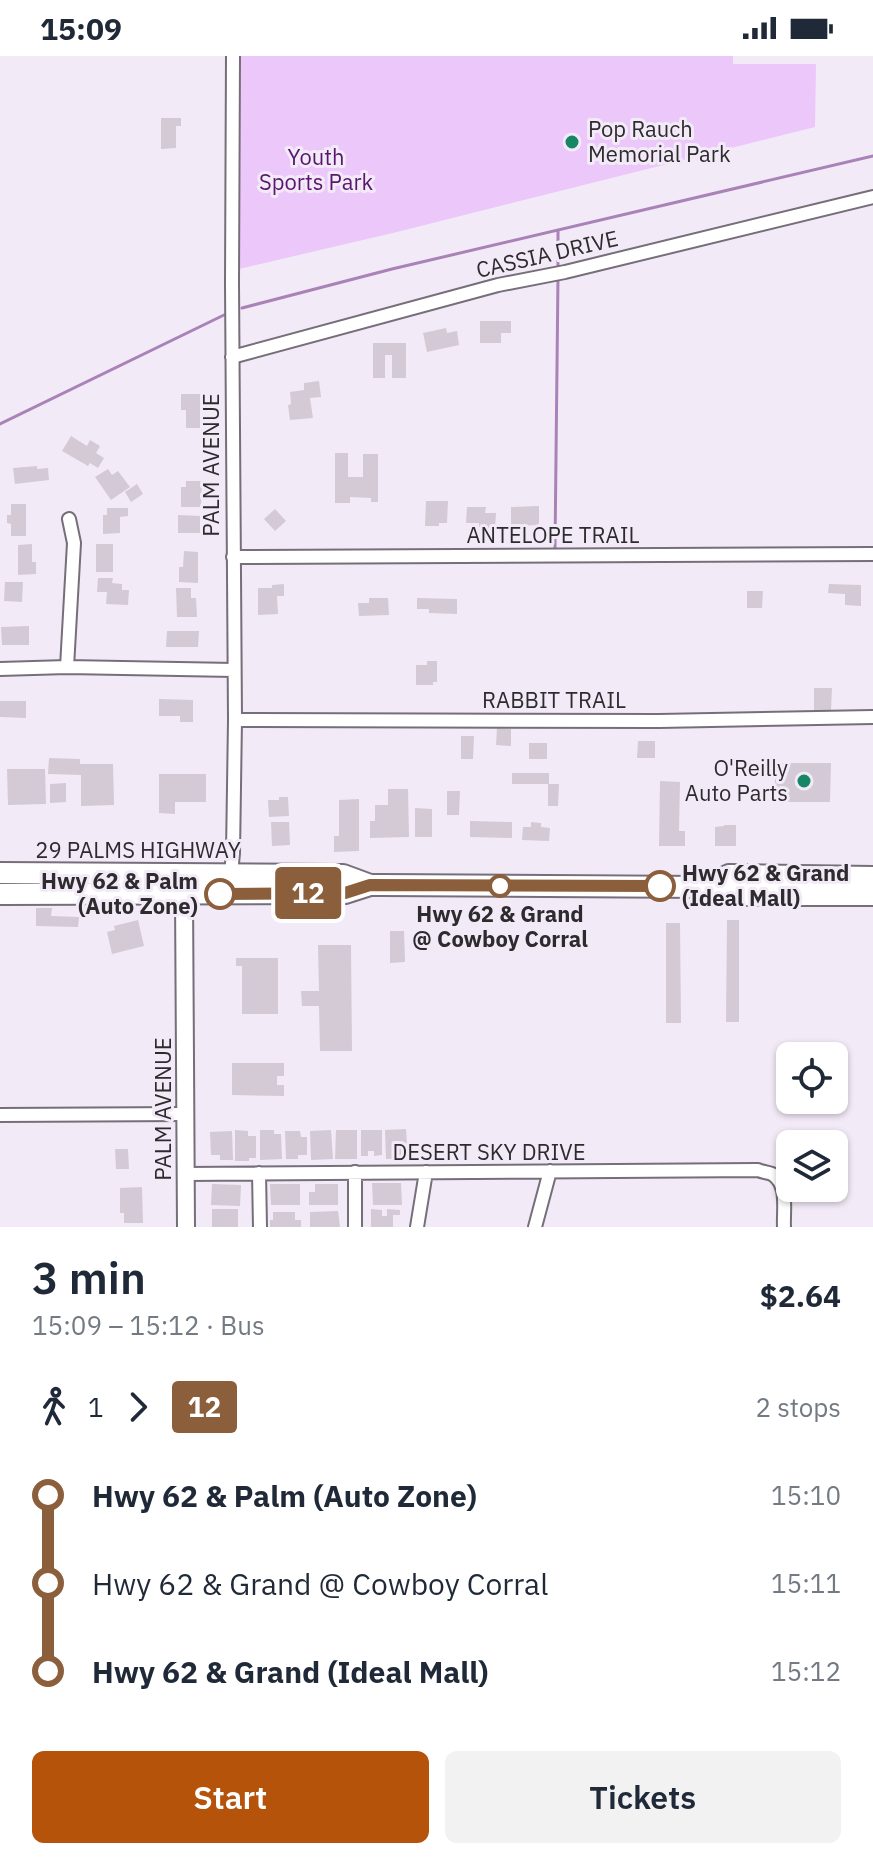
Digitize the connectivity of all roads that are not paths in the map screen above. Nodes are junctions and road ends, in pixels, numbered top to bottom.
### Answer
1 (233, 56) edge
2 (873, 197) edge
3 (232, 357) junction
4 (69, 519) dead end
5 (873, 554) edge
6 (233, 557) junction
7 (67, 667) junction
8 (0, 669) edge
9 (234, 670) junction
10 (873, 717) edge
11 (235, 720) junction
12 (0, 873) edge
13 (231, 874) junction
14 (873, 877) edge
15 (370, 885) junction
16 (704, 887) junction
17 (0, 894) edge
18 (94, 895) junction
19 (184, 895) junction
20 (873, 895) edge
21 (186, 1114) junction
22 (0, 1115) edge
23 (550, 1171) junction
24 (355, 1172) junction
25 (426, 1172) junction
26 (259, 1173) junction
27 (186, 1174) junction
28 (186, 1227) edge
29 (260, 1227) edge
30 (355, 1227) edge
31 (417, 1227) edge
32 (535, 1227) edge
33 (784, 1227) edge

1 - 3 street, PALM AVENUE
2 - 3 street, CASSIA DRIVE
3 - 6 street, PALM AVENUE
4 - 7 street
5 - 6 street, ANTELOPE TRAIL
6 - 9 street, PALM AVENUE
7 - 8 street
7 - 9 street
9 - 11 street, PALM AVENUE
10 - 11 street, RABBIT TRAIL
11 - 13 street, PALM AVENUE
12 - 13 main road, 29 PALMS HIGHWAY
13 - 15 main road, 29 PALMS HIGHWAY
13 - 18 main road
14 - 16 main road, 29 PALMS HIGHWAY
15 - 16 main road, 29 PALMS HIGHWAY
15 - 19 main road, 29 PALMS HIGHWAY
16 - 20 main road, 29 PALMS HIGHWAY
17 - 18 main road, 29 PALMS HIGHWAY
18 - 19 main road, 29 PALMS HIGHWAY
19 - 21 street, PALM AVENUE
21 - 22 street
21 - 27 street, PALM AVENUE
23 - 25 street, DESERT SKY DRIVE
23 - 32 street
23 - 33 street, DESERT SKY DRIVE
24 - 25 street, DESERT SKY DRIVE
24 - 26 street, DESERT SKY DRIVE
24 - 30 street
25 - 31 street
26 - 27 street, DESERT SKY DRIVE
26 - 29 street
27 - 28 street, PALM AVENUE

